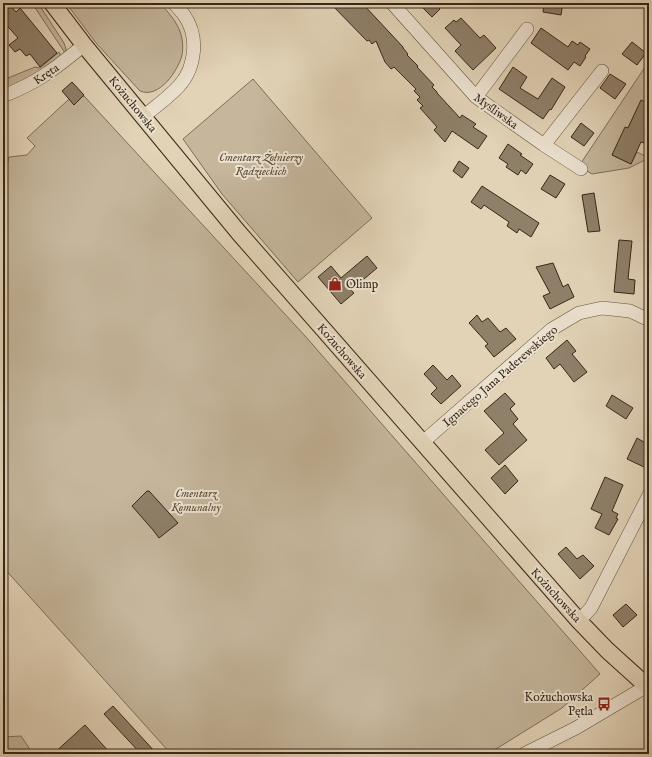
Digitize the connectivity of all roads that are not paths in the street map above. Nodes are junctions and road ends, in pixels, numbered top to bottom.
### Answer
1 (52, 3) edge
2 (174, 3) edge
3 (392, 3) edge
4 (527, 29) dead end
5 (84, 45) junction
6 (602, 71) dead end
7 (3, 96) edge
8 (476, 98) junction
9 (144, 116) junction
10 (544, 145) junction
11 (581, 169) dead end
12 (649, 320) edge
13 (423, 442) junction
14 (649, 495) edge
15 (579, 621) junction
16 (648, 687) edge
17 (524, 754) edge

1 - 5 main road, Kożuchowska
2 - 9 street
3 - 8 street, Myśliwska
4 - 8 street
5 - 7 street, Kręta
5 - 9 main road, Kożuchowska
6 - 10 street
8 - 10 street, Myśliwska
9 - 13 main road, Kożuchowska
10 - 11 street, Myśliwska
12 - 13 street, Ignacego Jana Paderewskiego
13 - 15 main road, Kożuchowska
14 - 15 street
15 - 16 main road, Kożuchowska
16 - 17 street, Kożuchowska

